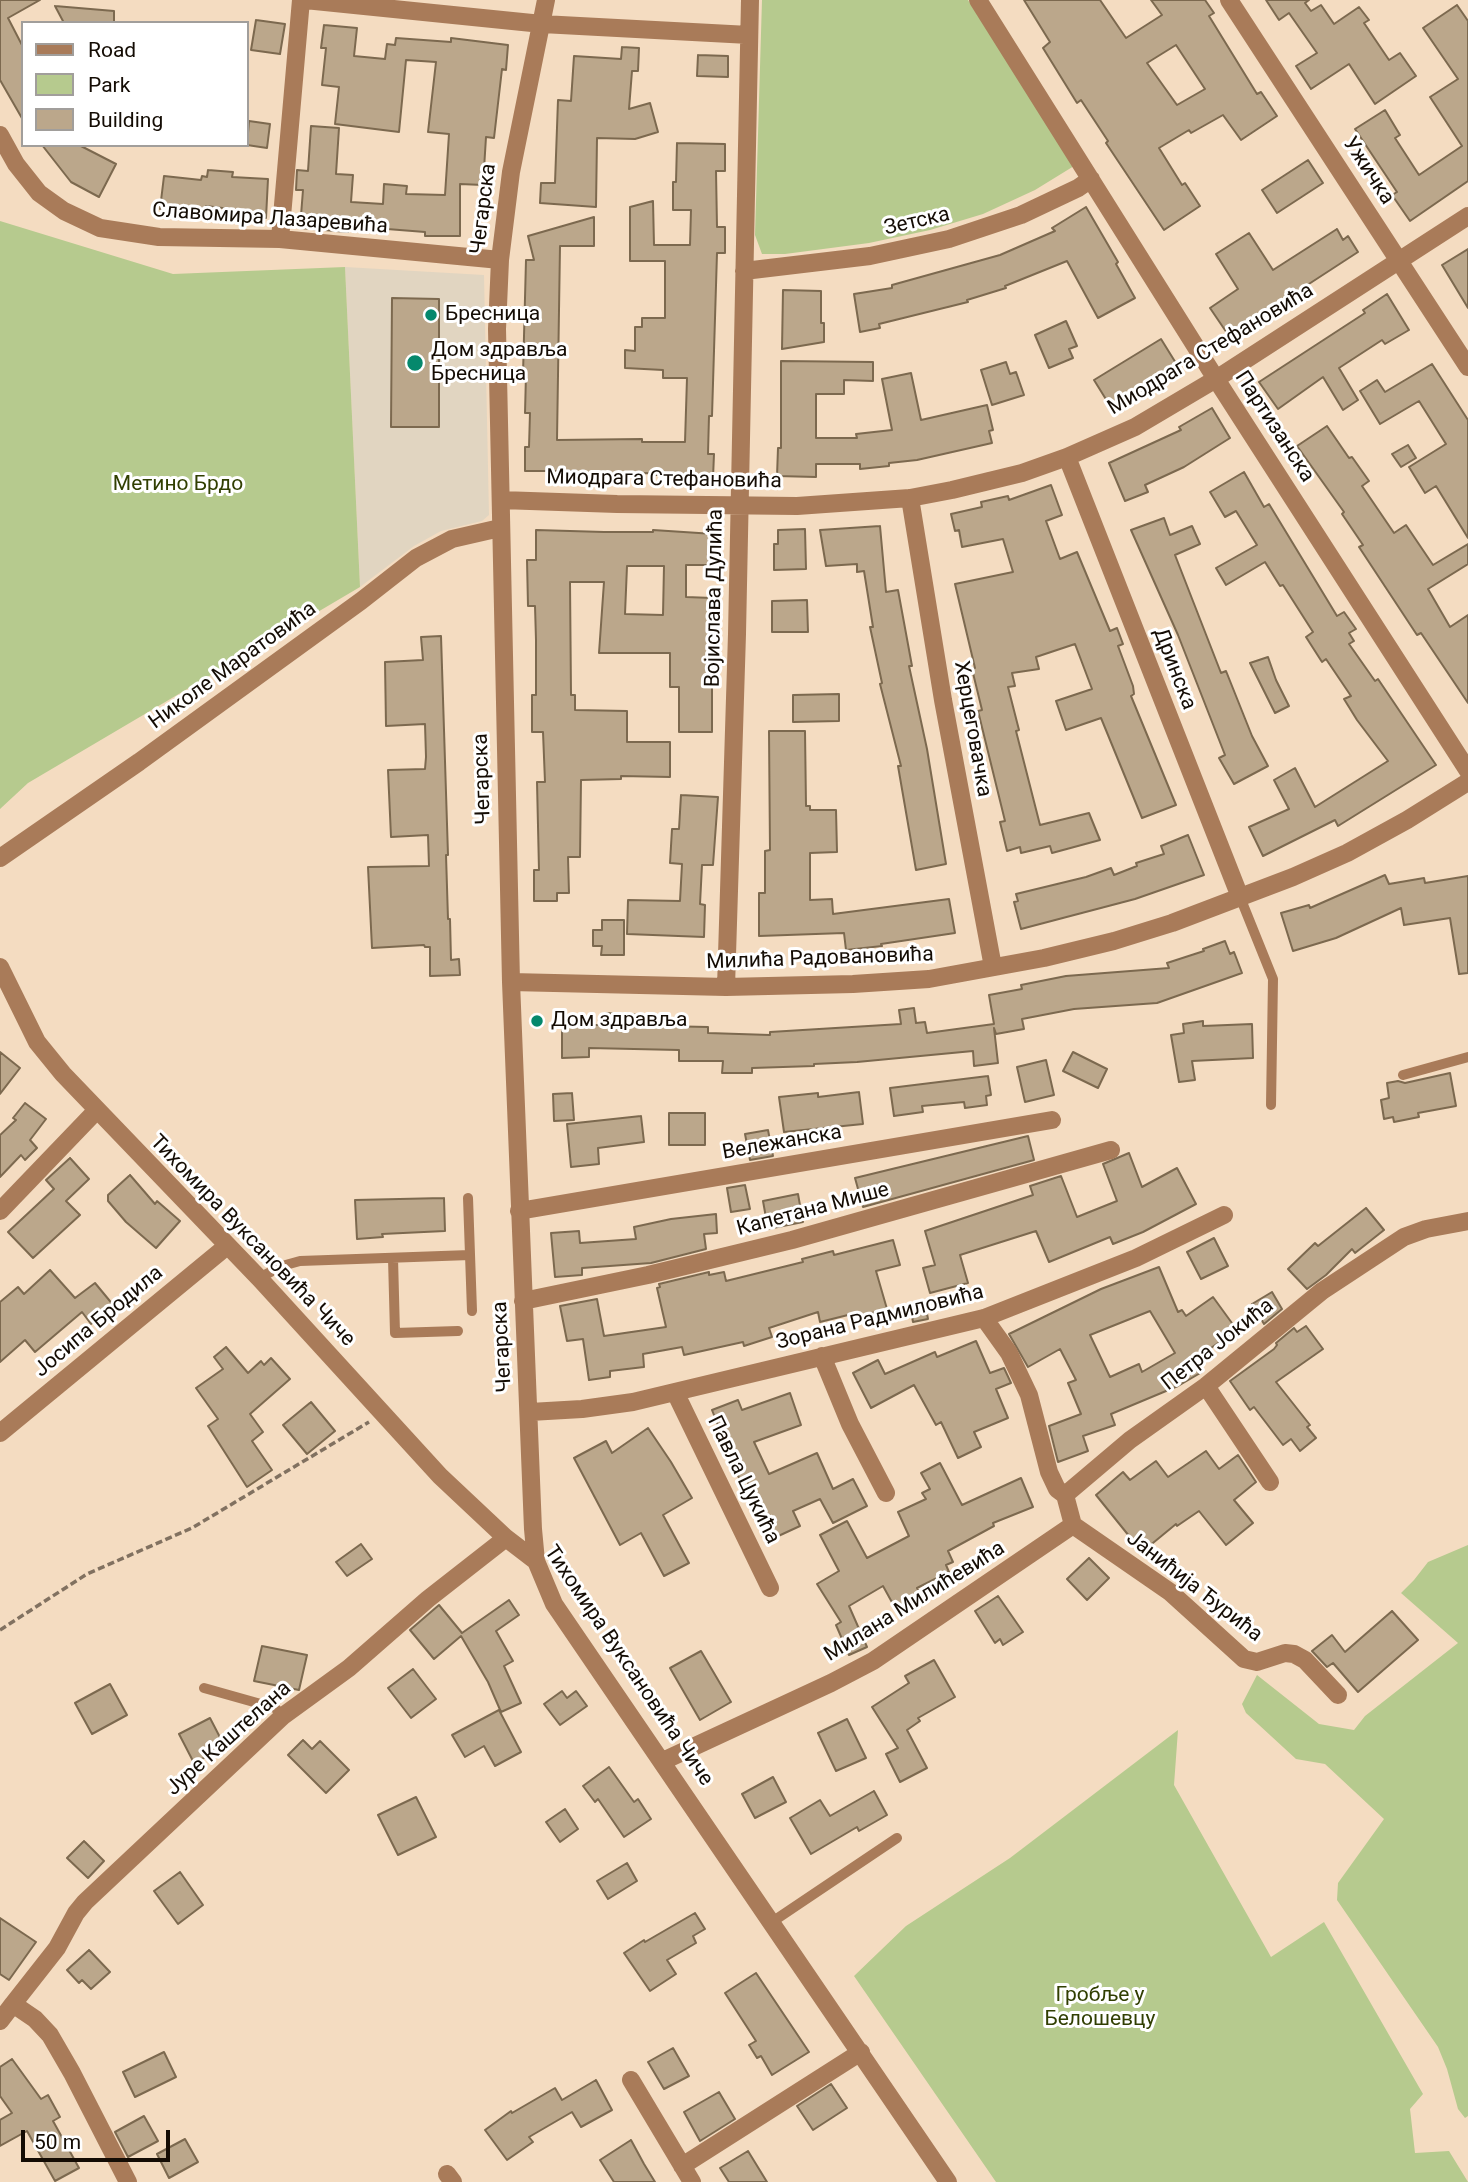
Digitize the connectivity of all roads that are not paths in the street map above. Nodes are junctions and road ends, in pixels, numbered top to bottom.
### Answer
1 (303, 0) edge
2 (546, 0) edge
3 (750, 0) edge
4 (978, 0) edge
5 (1229, 0) edge
6 (542, 24) junction
7 (749, 35) junction
8 (0, 135) edge
9 (1091, 179) junction
10 (1468, 216) edge
11 (280, 239) junction
12 (500, 260) junction
13 (1399, 261) junction
14 (744, 271) junction
15 (1468, 367) edge
16 (1216, 379) junction
17 (1067, 457) junction
18 (910, 498) junction
19 (501, 500) junction
20 (740, 506) junction
21 (500, 527) junction
22 (1468, 771) edge
23 (1468, 782) edge
24 (0, 858) edge
25 (1240, 897) junction
26 (0, 967) edge
27 (993, 967) junction
28 (512, 982) junction
29 (726, 987) junction
30 (1468, 1057) edge
31 (1403, 1075) dead end
32 (1271, 1105) dead end
33 (96, 1111) junction
34 (1052, 1120) dead end
35 (1111, 1150) dead end
36 (468, 1198) dead end
37 (0, 1211) edge
38 (519, 1211) junction
39 (1224, 1215) dead end
40 (1468, 1221) edge
41 (227, 1246) junction
42 (470, 1255) junction
43 (393, 1258) junction
44 (259, 1278) junction
45 (523, 1301) junction
46 (472, 1311) dead end
47 (984, 1318) junction
48 (458, 1332) dead end
49 (822, 1356) junction
50 (1206, 1386) junction
51 (675, 1392) junction
52 (530, 1412) junction
53 (0, 1433) edge
54 (1270, 1482) dead end
55 (886, 1493) dead end
56 (1065, 1495) junction
57 (1073, 1525) junction
58 (506, 1538) junction
59 (536, 1561) junction
60 (770, 1588) dead end
61 (204, 1688) dead end
62 (1338, 1695) dead end
63 (283, 1716) junction
64 (663, 1761) junction
65 (897, 1838) dead end
66 (772, 1922) junction
67 (13, 2004) junction
68 (0, 2021) edge
69 (861, 2052) junction
70 (631, 2080) dead end
71 (687, 2174) edge
72 (128, 2182) edge
73 (948, 2182) edge

1 - 6 street
1 - 11 street
2 - 6 street, Чегарска
3 - 7 street, Војислава Дулића
4 - 9 street, Партизанска
5 - 13 street, Ужичка
6 - 7 street
6 - 12 street, Чегарска
7 - 14 street, Војислава Дулића
8 - 11 street, Славомира Лазаревића
9 - 14 street, Зетска
9 - 16 street, Партизанска
10 - 13 street, Миодрага Стефановића
11 - 12 street, Славомира Лазаревића
12 - 19 street, Чегарска
13 - 15 street, Ужичка
13 - 16 street, Миодрага Стефановића
14 - 20 street, Војислава Дулића
16 - 17 street, Миодрага Стефановића
16 - 22 street, Партизанска
17 - 18 street, Миодрага Стефановића
17 - 25 street, Дринска
18 - 20 street, Миодрага Стефановића
18 - 27 street, Херцеговачка
19 - 20 street, Миодрага Стефановића
19 - 21 street, Чегарска
20 - 29 street, Војислава Дулића
21 - 24 street, Николе Маратовића
21 - 28 street, Чегарска
23 - 25 street, Милића Радовановића
25 - 27 street, Милића Радовановића
25 - 32 lane
26 - 33 street, Тихомира Вуксановића Чиче
27 - 29 street, Милића Радовановића
28 - 29 street, Милића Радовановића
28 - 38 street, Чегарска
30 - 31 lane
33 - 37 street
33 - 41 street, Тихомира Вуксановића Чиче
34 - 38 street, Вележанска
35 - 45 street, Капетана Мише
36 - 42 lane
38 - 45 street, Чегарска
39 - 47 street, Зорана Радмиловића
40 - 50 street, Петра Јокића
41 - 44 street, Тихомира Вуксановића Чиче
41 - 53 street, Јосипа Бродила
42 - 43 lane
42 - 46 lane
43 - 44 lane
43 - 48 lane
44 - 58 street, Тихомира Вуксановића Чиче
45 - 52 street, Чегарска
47 - 49 street, Зорана Радмиловића
47 - 56 street
49 - 51 street, Зорана Радмиловића
49 - 55 street
50 - 54 street
50 - 56 street, Петра Јокића
51 - 52 street, Зорана Радмиловића
51 - 60 street, Павла Цукића
52 - 59 street, Чегарска
56 - 57 street
57 - 62 street, Јанићија Ђурића
57 - 64 street, Милана Милићевића
58 - 59 street, Тихомира Вуксановића Чиче
58 - 63 street, Јуре Каштелана
59 - 64 street, Тихомира Вуксановића Чиче
61 - 63 lane
63 - 67 street, Јуре Каштелана
64 - 66 street, Тихомира Вуксановића Чиче
65 - 66 lane
66 - 69 street, Тихомира Вуксановића Чиче
67 - 68 street, Јуре Каштелана
67 - 72 street
69 - 71 street
69 - 73 street, Тихомира Вуксановића Чиче
70 - 71 street

